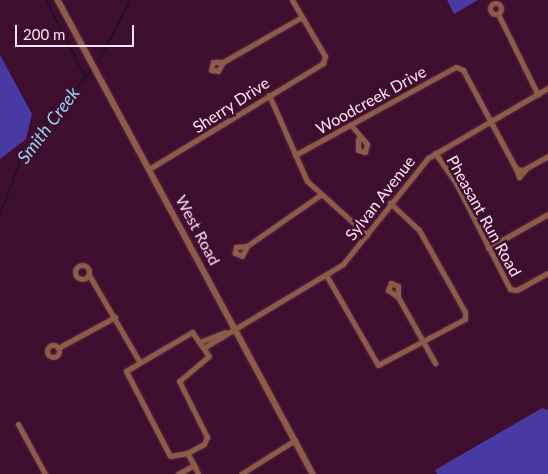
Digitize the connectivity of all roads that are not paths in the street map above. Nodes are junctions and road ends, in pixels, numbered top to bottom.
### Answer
1 (58, 0) edge
2 (292, 0) edge
3 (498, 14) dead end
4 (302, 17) junction
5 (223, 62) dead end
6 (548, 88) edge
7 (269, 95) junction
8 (538, 95) junction
9 (490, 122) junction
10 (351, 125) junction
11 (358, 139) dead end
12 (435, 153) junction
13 (294, 155) junction
14 (548, 156) edge
15 (149, 169) junction
16 (320, 195) junction
17 (390, 203) junction
18 (548, 214) edge
19 (367, 235) junction
20 (247, 246) dead end
21 (488, 248) junction
22 (548, 273) edge
23 (89, 275) dead end
24 (326, 275) junction
25 (398, 297) dead end
26 (115, 317) junction
27 (234, 327) junction
28 (225, 332) junction
29 (202, 341) junction
30 (424, 342) junction
31 (205, 347) junction
32 (58, 348) dead end
33 (139, 361) junction
34 (435, 363) dead end
35 (18, 424) dead end
36 (295, 440) junction
37 (187, 453) junction
38 (194, 465) junction
39 (243, 473) edge
40 (45, 474) edge
41 (178, 474) edge
42 (198, 474) edge
43 (313, 474) edge

1 - 15 street, West Road
2 - 4 street
3 - 8 street
4 - 5 street
4 - 7 street, Sherry Drive
6 - 8 street, Sylvan Avenue
7 - 13 street
7 - 15 street, Sherry Drive
8 - 9 street, Sylvan Avenue
9 - 10 street, Woodcreek Drive
9 - 12 street, Sylvan Avenue
9 - 14 street
10 - 11 street
10 - 13 street, Woodcreek Drive
12 - 17 street, Sylvan Avenue
12 - 21 street, Pheasant Run Road
13 - 16 street
15 - 27 street, West Road
16 - 19 street
16 - 20 street
17 - 19 street, Sylvan Avenue
17 - 30 street
18 - 21 street
19 - 24 street, Sylvan Avenue
21 - 22 street, Pheasant Run Road
23 - 26 street
24 - 27 street, Sylvan Avenue
24 - 30 street
25 - 30 street
26 - 32 street
26 - 33 street
27 - 28 street, Sylvan Avenue
27 - 36 street, West Road
28 - 29 street
28 - 31 street
29 - 31 street
29 - 33 street
30 - 34 street
31 - 37 street
33 - 37 street
35 - 40 street
36 - 39 street
36 - 43 street, West Road
37 - 38 street
38 - 41 street
38 - 42 street

